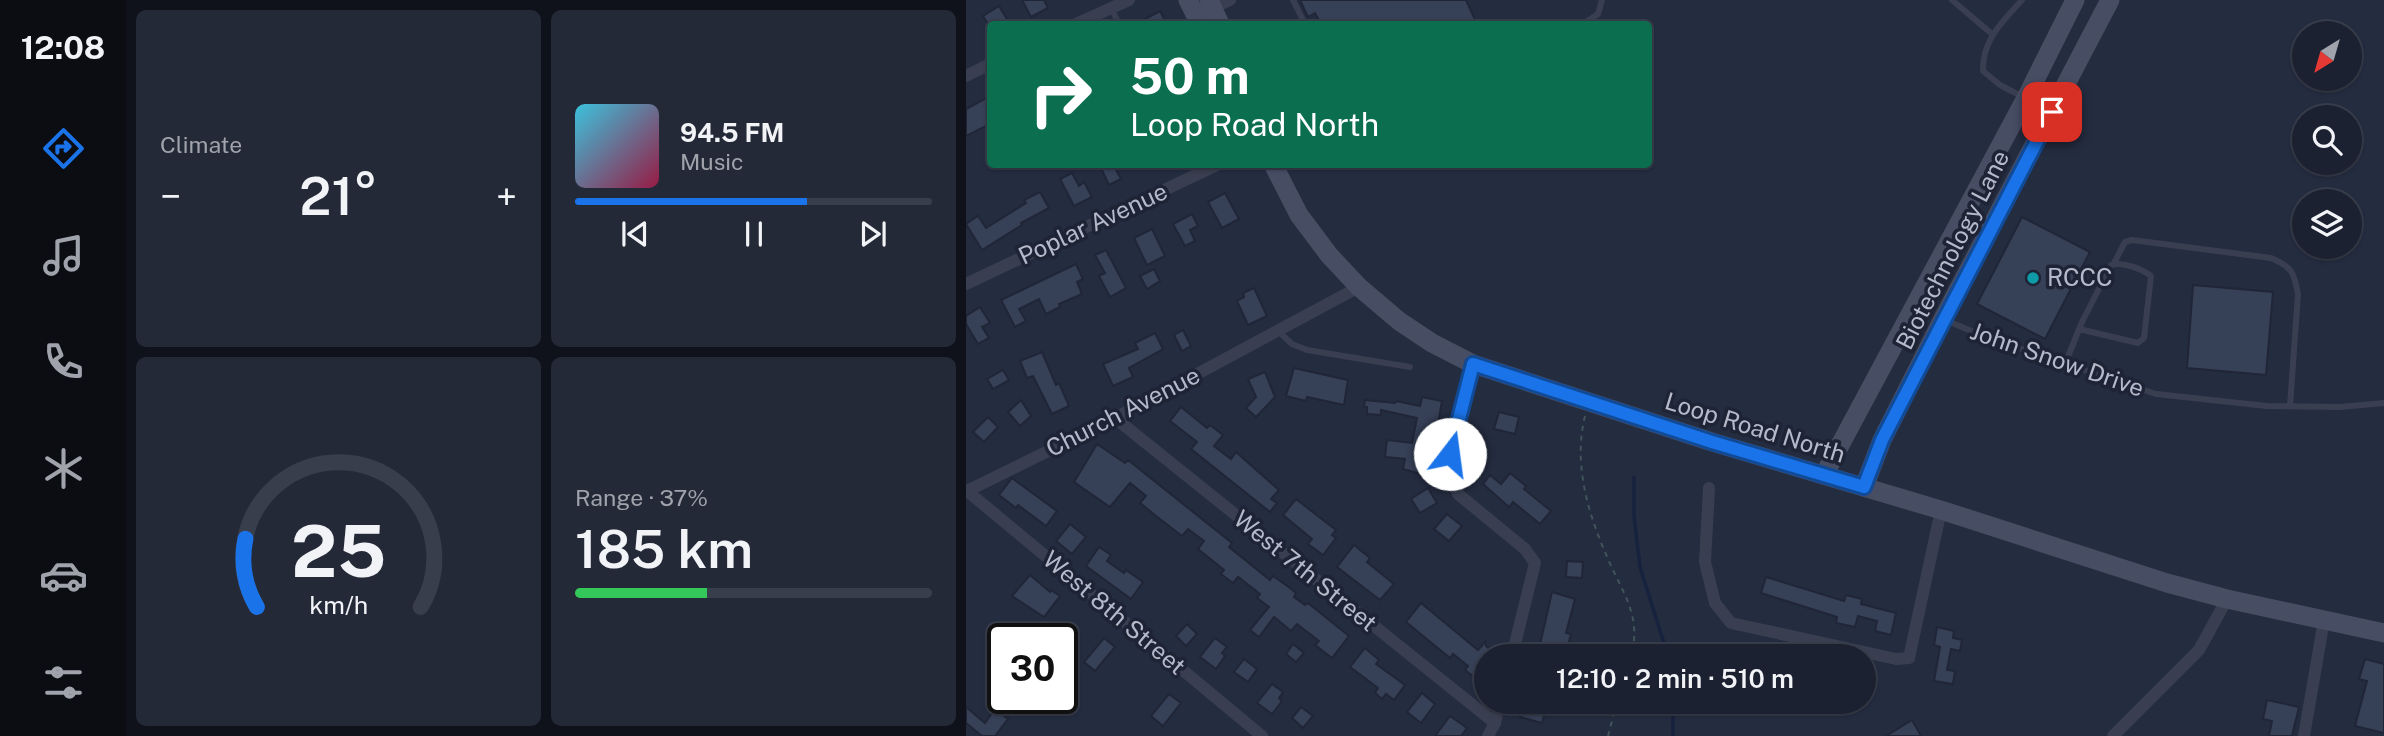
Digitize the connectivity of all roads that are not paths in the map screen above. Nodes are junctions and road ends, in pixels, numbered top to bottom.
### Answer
1 (1129, 0) edge
2 (1188, 0) edge
3 (1293, 0) edge
4 (1602, 0) edge
5 (1952, 0) edge
6 (2021, 0) edge
7 (2076, 0) edge
8 (2110, 0) edge
9 (1111, 8) junction
10 (1083, 21) edge
11 (1118, 21) edge
12 (1198, 21) edge
13 (1304, 21) edge
14 (1588, 21) edge
15 (1993, 34) junction
16 (987, 66) edge
17 (966, 76) edge
18 (2026, 98) junction
19 (2052, 112) junction
20 (1211, 168) edge
21 (1275, 168) edge
22 (2114, 263) junction
23 (966, 284) edge
24 (1359, 287) junction
25 (1943, 319) junction
26 (2079, 329) junction
27 (1278, 331) junction
28 (1473, 364) junction
29 (2065, 364) junction
30 (1410, 367) dead end
31 (2384, 403) edge
32 (2290, 406) junction
33 (1115, 418) junction
34 (1824, 475) junction
35 (1864, 487) junction
36 (1709, 488) dead end
37 (967, 491) edge
38 (1941, 510) junction
39 (2227, 599) junction
40 (2324, 620) junction
41 (2384, 633) edge
42 (1515, 644) edge
43 (1497, 714) edge
44 (1495, 723) junction
45 (1262, 736) edge
46 (1488, 736) edge
47 (2113, 736) edge
48 (2304, 736) edge

1 - 9 street
2 - 12 main road
3 - 13 lane
4 - 14 lane
5 - 15 lane
6 - 15 lane
7 - 18 main road, Biotechnology Lane
8 - 19 main road, Biotechnology Lane
9 - 10 street
9 - 11 lane
15 - 18 lane
16 - 17 street
18 - 19 lane
18 - 34 main road, Biotechnology Lane
19 - 25 main road, Biotechnology Lane
20 - 23 street, Poplar Avenue
21 - 24 main road, Loop Road North
22 - 26 lane
22 - 26 lane
22 - 32 lane
24 - 27 street, Church Avenue
24 - 28 main road, Loop Road North
25 - 29 lane, John Snow Drive
25 - 35 main road, Biotechnology Lane
26 - 29 lane
27 - 30 lane
27 - 33 street, Church Avenue
28 - 34 main road, Loop Road North
28 - 42 street
29 - 32 lane, John Snow Drive
31 - 32 lane, John Snow Drive
33 - 37 street, Church Avenue
33 - 44 street, West 7th Street
34 - 35 main road, Loop Road North
35 - 38 main road, Loop Road North
36 - 38 street
37 - 45 street, West 8th Street
38 - 39 main road, Loop Road North
39 - 40 main road, Loop Road North
39 - 47 street
40 - 41 main road, Loop Road North
40 - 48 street
43 - 44 street
44 - 46 street

